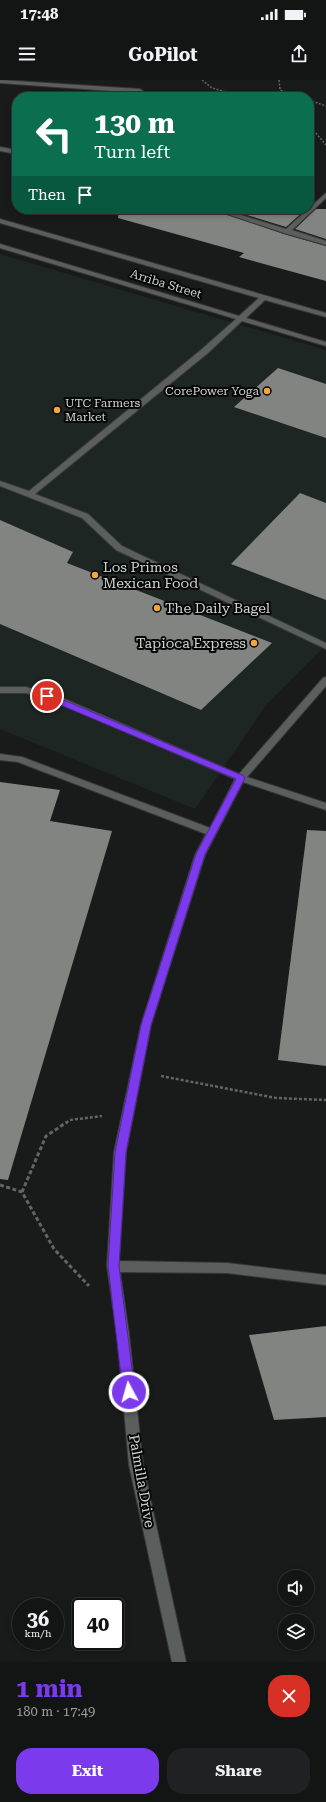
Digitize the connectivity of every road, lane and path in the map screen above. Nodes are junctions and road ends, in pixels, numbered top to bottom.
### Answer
1 (202, 80) edge
2 (279, 80) edge
3 (0, 81) edge
4 (140, 90) dead end
5 (226, 92) edge
6 (286, 92) edge
7 (314, 102) edge
8 (326, 106) edge
9 (314, 130) edge
10 (326, 145) edge
11 (0, 149) edge
12 (12, 151) edge
13 (326, 195) edge
14 (314, 206) edge
15 (230, 214) edge
16 (305, 214) edge
17 (0, 221) edge
18 (286, 232) junction
19 (326, 243) edge
20 (0, 246) edge
21 (264, 297) junction
22 (326, 315) edge
23 (241, 318) junction
24 (326, 344) edge
25 (0, 483) edge
26 (29, 495) junction
27 (326, 646) edge
28 (326, 680) edge
29 (0, 690) edge
30 (0, 757) edge
31 (241, 778) junction
32 (326, 807) edge
33 (213, 832) junction
34 (136, 1072) junction
35 (326, 1100) edge
36 (128, 1112) junction
37 (0, 1185) edge
38 (22, 1192) junction
39 (113, 1266) junction
40 (326, 1280) edge
41 (120, 1318) junction
42 (179, 1662) edge

1 - 5 path
2 - 6 path
3 - 4 street
7 - 8 path
9 - 10 path
11 - 12 street
13 - 14 street
15 - 18 street
16 - 18 street
17 - 21 street, Arriba Street
18 - 19 street
20 - 23 street, Arriba Street
21 - 22 street, Arriba Street
21 - 23 street
23 - 24 street, Arriba Street
23 - 26 street
25 - 26 street
26 - 27 street
28 - 31 street, Palmilla Drive
29 - 31 street
30 - 33 street
31 - 32 street
31 - 33 street, Palmilla Drive
33 - 34 street, Palmilla Drive
34 - 35 path
34 - 36 street, Palmilla Drive
36 - 38 path
36 - 39 street, Palmilla Drive
37 - 38 path
38 - 41 path
39 - 40 street
39 - 41 street, Palmilla Drive
41 - 42 street, Palmilla Drive

